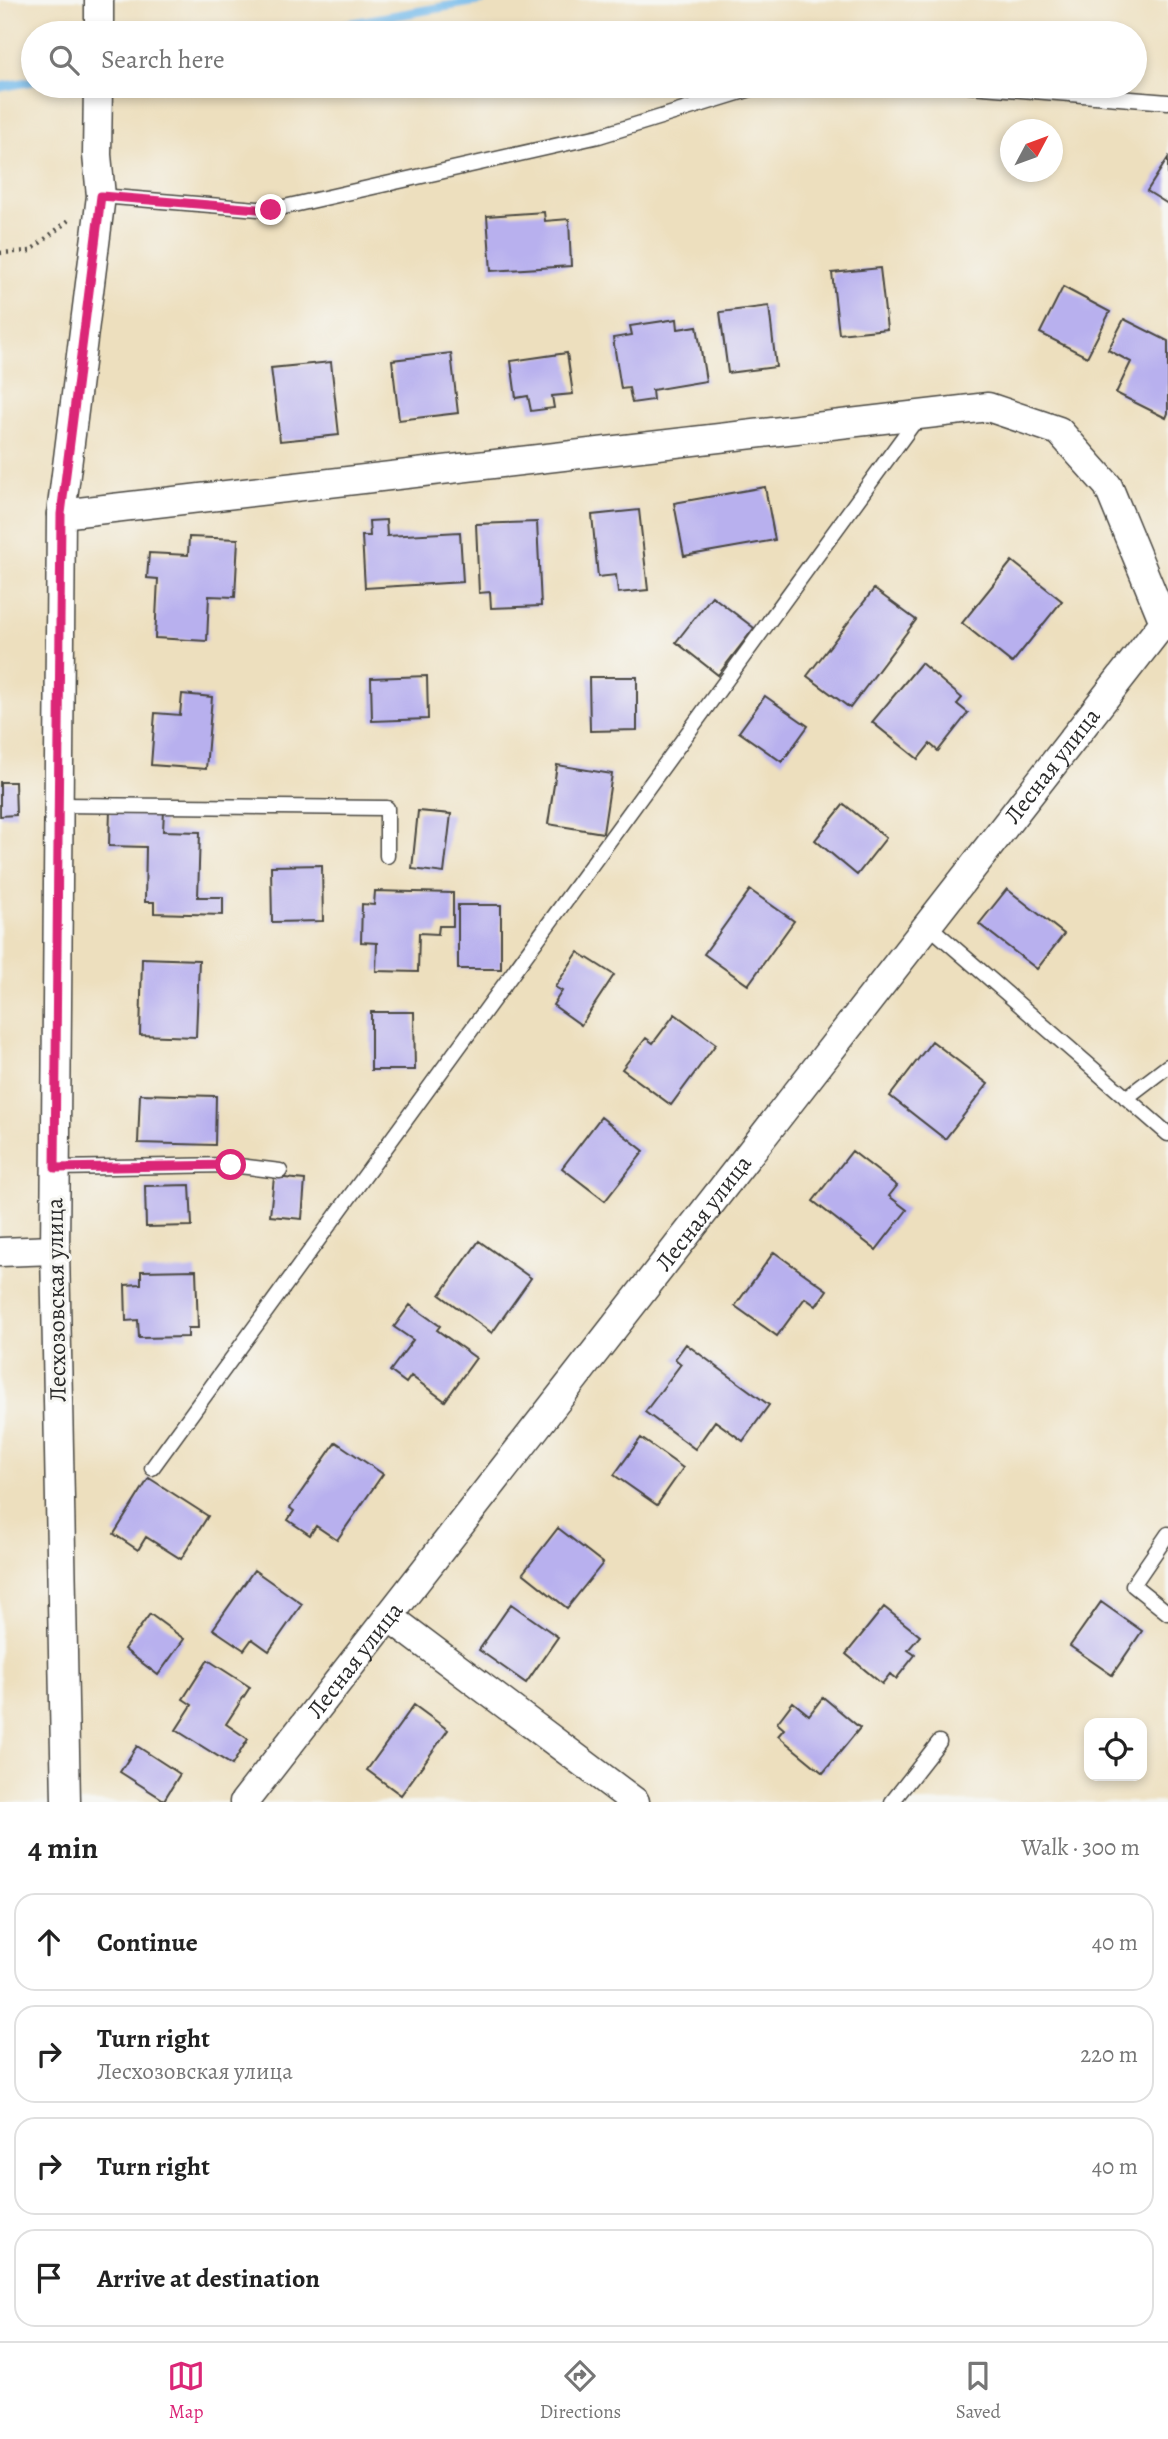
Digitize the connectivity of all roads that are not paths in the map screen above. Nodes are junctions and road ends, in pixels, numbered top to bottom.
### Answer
1 (99, 0) edge
2 (99, 21) edge
3 (98, 98) edge
4 (722, 98) edge
5 (1118, 98) edge
6 (1168, 102) edge
7 (101, 196) junction
8 (919, 415) junction
9 (61, 514) junction
10 (1166, 621) edge
11 (59, 805) junction
12 (387, 856) dead end
13 (928, 925) junction
14 (1168, 1066) edge
15 (1126, 1098) junction
16 (1168, 1134) edge
17 (55, 1168) junction
18 (280, 1171) dead end
19 (55, 1250) junction
20 (0, 1252) edge
21 (152, 1468) dead end
22 (1168, 1534) edge
23 (1168, 1613) edge
24 (388, 1616) junction
25 (939, 1742) dead end
26 (66, 1802) edge
27 (244, 1802) edge
28 (635, 1802) edge
29 (892, 1802) edge

1 - 2 street
3 - 7 street, Лесхозовская улица
4 - 7 lane
5 - 6 lane
7 - 9 street, Лесхозовская улица
8 - 9 street
8 - 10 street
8 - 21 lane
9 - 11 street, Лесхозовская улица
10 - 13 street, Лесная улица
11 - 12 lane
11 - 17 street, Лесхозовская улица
13 - 15 lane
13 - 24 street, Лесная улица
14 - 15 lane
15 - 16 lane
17 - 18 lane
17 - 19 street, Лесхозовская улица
19 - 20 street
19 - 26 street, Лесхозовская улица
22 - 23 lane
24 - 27 street, Лесная улица
24 - 28 street
25 - 29 lane

